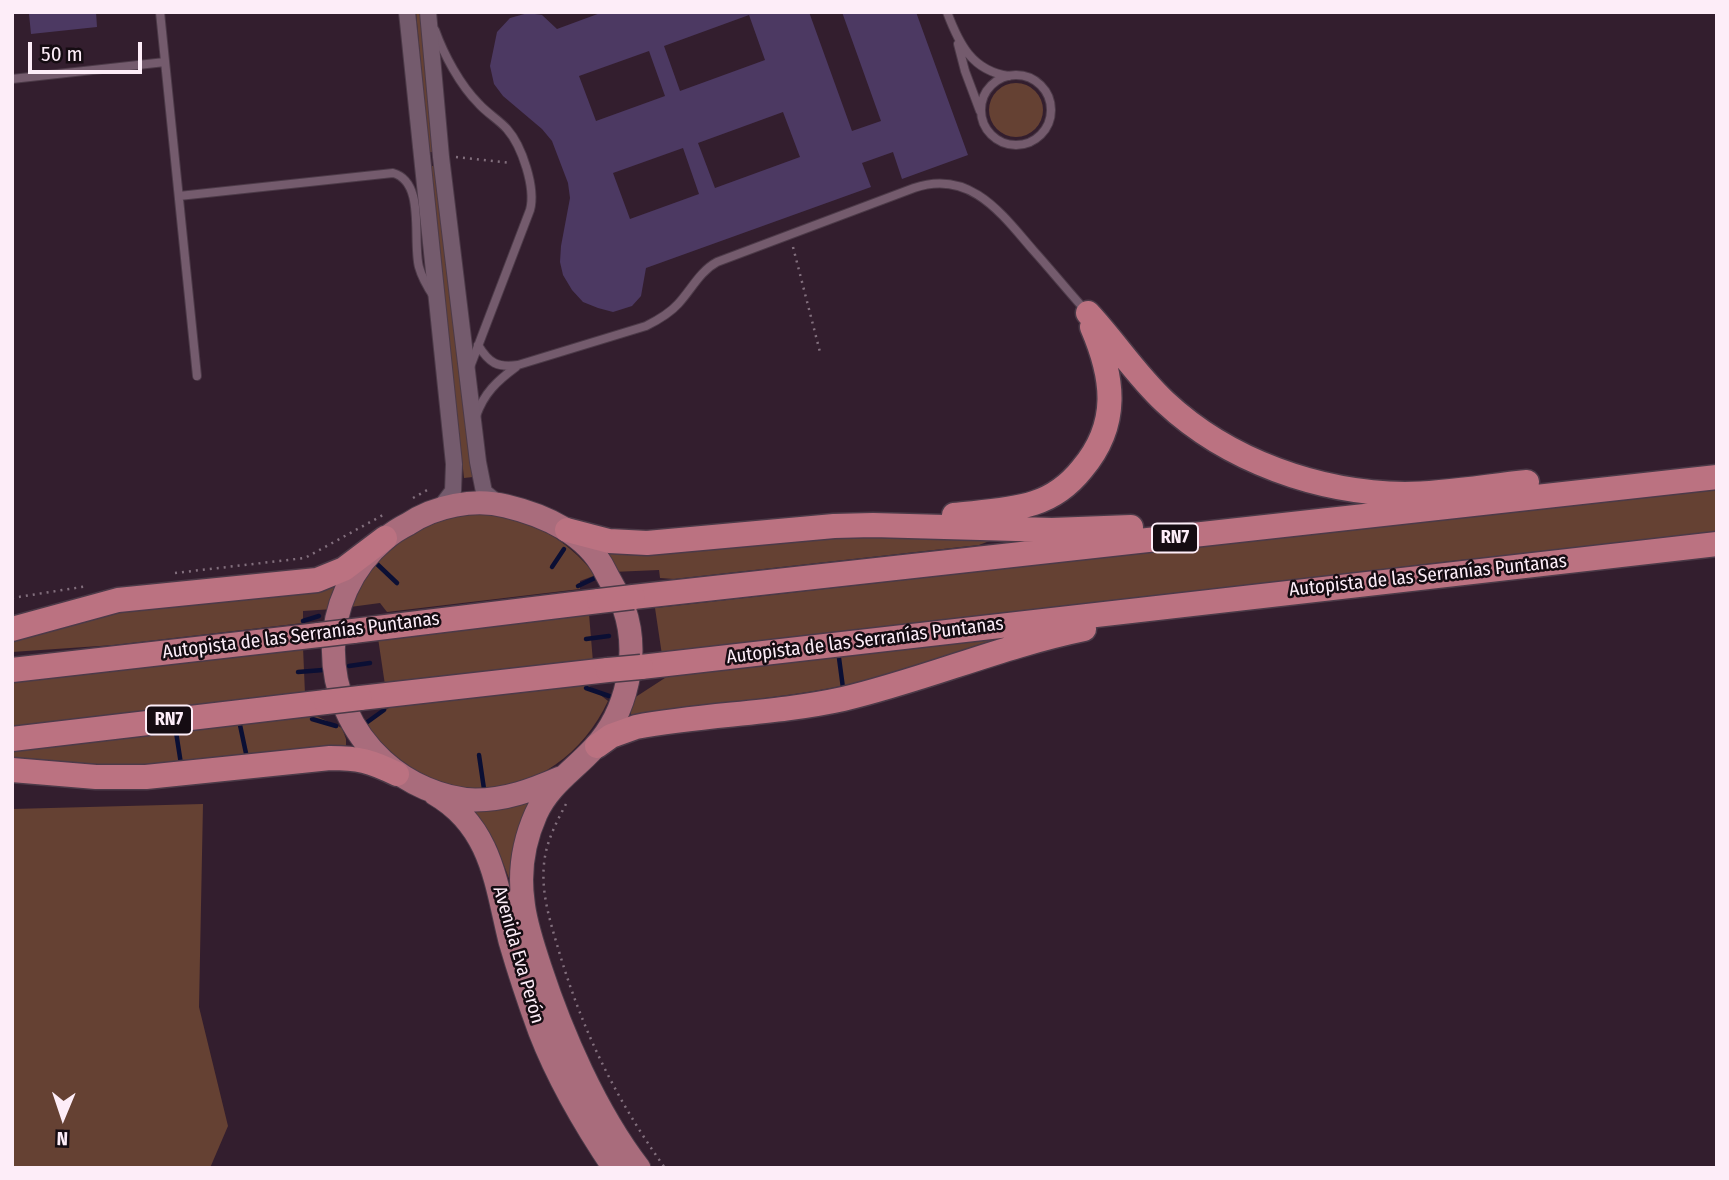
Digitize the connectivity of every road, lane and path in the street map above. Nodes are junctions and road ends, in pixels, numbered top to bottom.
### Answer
1 (160, 12) edge
2 (407, 12) edge
3 (428, 12) edge
4 (947, 12) edge
5 (957, 38) junction
6 (165, 62) junction
7 (1010, 76) junction
8 (12, 79) edge
9 (981, 116) junction
10 (456, 157) dead end
11 (515, 163) dead end
12 (178, 196) junction
13 (790, 235) junction
14 (438, 305) junction
15 (1088, 313) junction
16 (478, 345) junction
17 (820, 352) dead end
18 (518, 366) junction
19 (468, 374) junction
20 (197, 376) dead end
21 (474, 422) junction
22 (1717, 461) edge
23 (1717, 477) edge
24 (434, 499) junction
25 (407, 502) dead end
26 (499, 504) junction
27 (1370, 517) junction
28 (873, 525) junction
29 (384, 526) junction
30 (567, 530) junction
31 (1717, 544) edge
32 (169, 573) dead end
33 (1399, 579) junction
34 (90, 586) dead end
35 (12, 598) edge
36 (12, 629) edge
37 (12, 670) edge
38 (12, 738) edge
39 (597, 746) junction
40 (12, 770) edge
41 (397, 774) junction
42 (560, 778) junction
43 (430, 791) junction
44 (567, 803) dead end
45 (614, 1168) edge
46 (639, 1168) edge
47 (665, 1168) edge

1 - 6 lane
2 - 14 street
3 - 16 lane
3 - 19 street
4 - 5 lane
5 - 7 lane
5 - 9 lane
6 - 8 lane
6 - 12 lane
7 - 9 lane
7 - 9 lane
10 - 11 path
12 - 14 lane
12 - 20 lane
13 - 15 lane
13 - 17 path
13 - 18 lane
14 - 24 street
15 - 22 highway
15 - 28 highway
16 - 18 lane
16 - 19 lane
18 - 21 lane
19 - 21 street
21 - 26 street
23 - 27 highway, Autopista de las Serranías Puntanas / RN7
24 - 25 path
24 - 26 main road
24 - 29 main road
26 - 30 main road
27 - 28 highway
27 - 37 highway, Autopista de las Serranías Puntanas / RN7, bridge
28 - 30 highway
29 - 32 path
29 - 36 highway
29 - 41 main road
30 - 39 main road
31 - 33 highway, Autopista de las Serranías Puntanas / RN7
33 - 38 highway, Autopista de las Serranías Puntanas / RN7, bridge
33 - 39 highway
34 - 35 path
39 - 42 main road
40 - 41 highway
41 - 43 main road
42 - 43 main road
42 - 46 main road, Avenida Eva Perón
43 - 45 main road, Avenida Eva Perón
44 - 47 path

